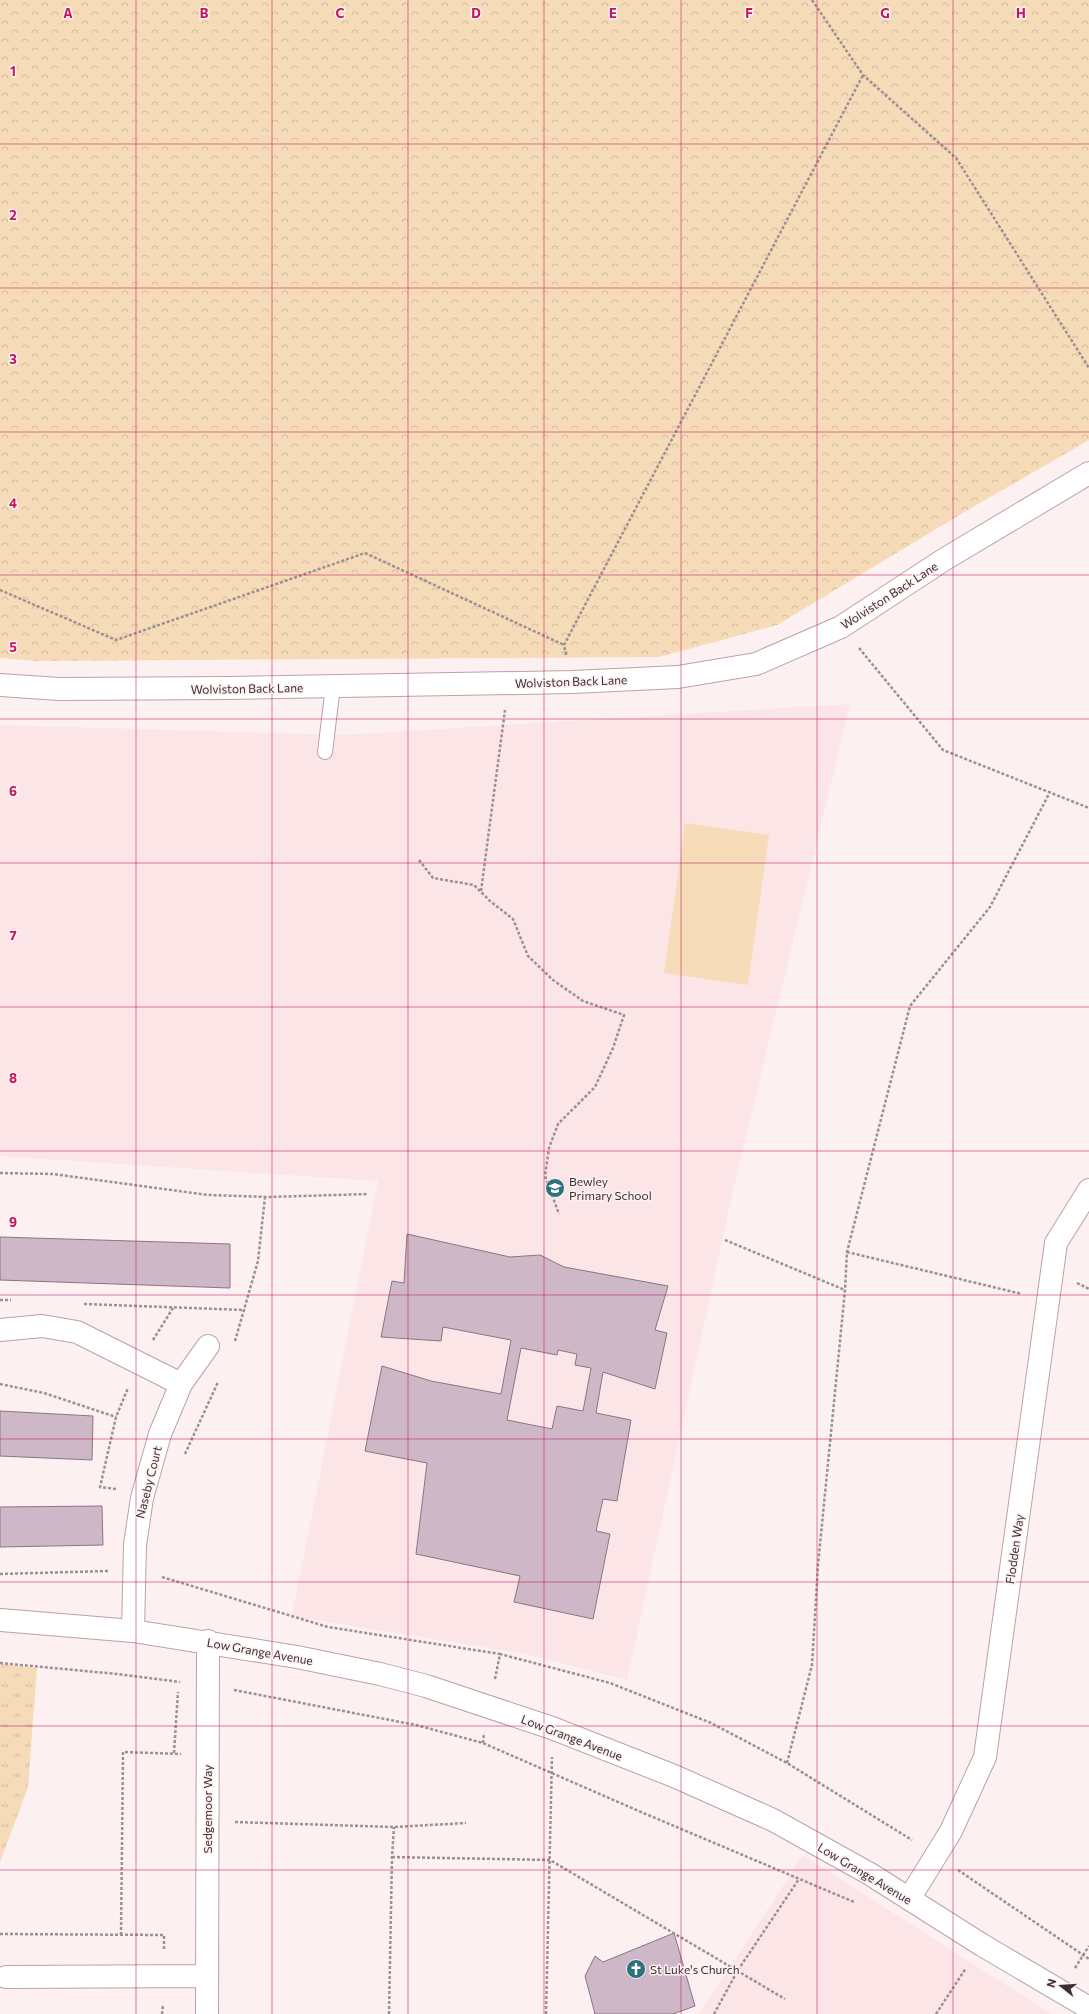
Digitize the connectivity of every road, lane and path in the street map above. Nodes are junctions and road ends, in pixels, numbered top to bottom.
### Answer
1 (812, 0) edge
2 (863, 75) junction
3 (1089, 368) edge
4 (1089, 473) edge
5 (0, 590) edge
6 (841, 627) junction
7 (564, 645) junction
8 (573, 682) junction
9 (508, 683) junction
10 (0, 685) edge
11 (333, 686) junction
12 (324, 752) dead end
13 (1050, 792) junction
14 (1089, 808) edge
15 (419, 860) dead end
16 (481, 892) junction
17 (0, 1173) edge
18 (1089, 1190) edge
19 (368, 1194) dead end
20 (265, 1197) junction
21 (559, 1214) dead end
22 (725, 1240) dead end
23 (847, 1252) junction
24 (845, 1290) junction
25 (0, 1300) edge
26 (14, 1300) dead end
27 (1048, 1300) junction
28 (81, 1304) dead end
29 (174, 1308) junction
30 (245, 1310) junction
31 (0, 1330) edge
32 (208, 1346) dead end
33 (233, 1348) dead end
34 (138, 1363) junction
35 (219, 1380) dead end
36 (0, 1384) edge
37 (181, 1384) junction
38 (116, 1417) junction
39 (184, 1455) dead end
40 (144, 1491) junction
41 (134, 1570) junction
42 (0, 1574) edge
43 (0, 1620) edge
44 (133, 1631) junction
45 (208, 1642) junction
46 (500, 1654) junction
47 (0, 1663) edge
48 (179, 1682) junction
49 (208, 1686) junction
50 (488, 1707) junction
51 (552, 1728) junction
52 (483, 1742) junction
53 (174, 1754) junction
54 (207, 1755) junction
55 (787, 1763) junction
56 (551, 1771) junction
57 (207, 1821) junction
58 (466, 1823) dead end
59 (394, 1827) junction
60 (936, 1855) junction
61 (392, 1857) junction
62 (550, 1860) junction
63 (799, 1879) junction
64 (909, 1899) junction
65 (854, 1902) dead end
66 (121, 1935) dead end
67 (982, 1945) junction
68 (1089, 1960) edge
69 (738, 1970) junction
70 (207, 1976) junction
71 (6, 1977) dead end
72 (785, 1998) dead end
73 (1089, 2008) edge
74 (206, 2014) edge
75 (389, 2014) edge
76 (546, 2014) edge
77 (714, 2014) edge
78 (936, 2014) edge

1 - 2 path
2 - 3 path
2 - 7 path
4 - 6 street, Wolviston Back Lane
5 - 7 path
6 - 8 street, Wolviston Back Lane
6 - 13 path
7 - 8 path
8 - 9 street, Wolviston Back Lane
9 - 11 street, Wolviston Back Lane
9 - 16 path
10 - 11 street, Wolviston Back Lane
11 - 12 lane
13 - 14 path
13 - 23 path
15 - 16 path
16 - 21 path
17 - 20 path
18 - 27 street, Flodden Way
19 - 20 path
20 - 30 path
22 - 24 path
23 - 24 path
23 - 27 path
24 - 55 path
25 - 26 path
27 - 60 street, Flodden Way
28 - 29 path
29 - 30 path
29 - 34 path
30 - 33 path
31 - 34 street
32 - 37 street, Naseby Court
34 - 37 street
34 - 38 path
35 - 39 path
36 - 38 path
37 - 40 street, Naseby Court
38 - 40 path
40 - 41 street, Naseby Court
41 - 42 path
41 - 44 street, Naseby Court
41 - 46 path
43 - 44 street, Low Grange Avenue
44 - 45 street, Low Grange Avenue
45 - 49 street, Sedgemoor Way
45 - 50 street, Low Grange Avenue
46 - 50 path
46 - 55 path
47 - 48 path
48 - 49 path
48 - 53 path
49 - 52 path
49 - 54 street, Sedgemoor Way
50 - 51 street, Low Grange Avenue
50 - 52 path
51 - 56 path
51 - 64 street, Low Grange Avenue
52 - 56 path
53 - 54 path
53 - 66 path
54 - 57 street, Sedgemoor Way
55 - 60 path
56 - 62 path
56 - 63 path
57 - 59 path
57 - 70 street, Sedgemoor Way
58 - 59 path
59 - 61 path
60 - 64 street, Flodden Way
60 - 68 path
61 - 62 path
61 - 75 path
62 - 69 path
62 - 76 path
63 - 65 path
63 - 69 path
64 - 67 street, Low Grange Avenue
67 - 73 street, Low Grange Avenue
67 - 78 path
69 - 72 path
69 - 77 path
70 - 71 street
70 - 74 street, Sedgemoor Way

